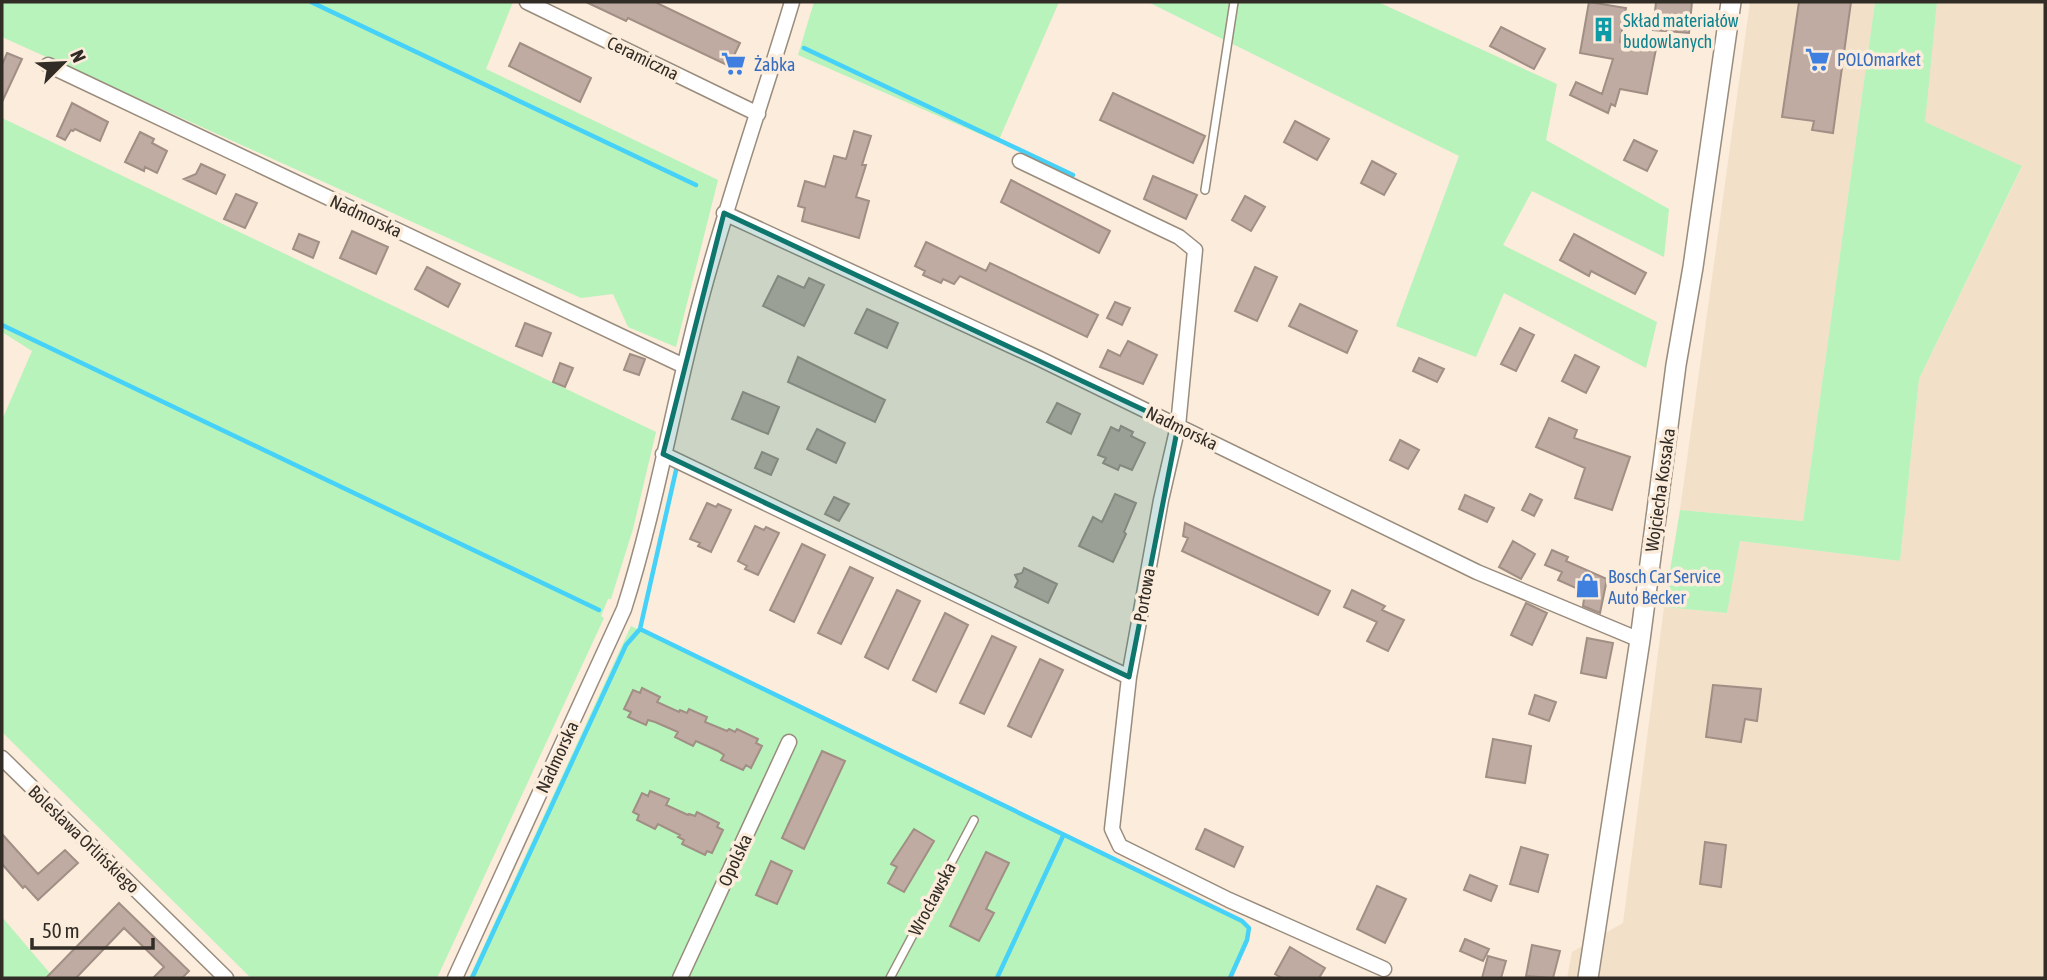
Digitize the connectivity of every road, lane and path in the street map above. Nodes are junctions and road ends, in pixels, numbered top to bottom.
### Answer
1 (527, 2) edge
2 (792, 2) edge
3 (1234, 2) edge
4 (1731, 2) edge
5 (48, 65) dead end
6 (758, 114) junction
7 (1020, 161) dead end
8 (1205, 190) dead end
9 (724, 214) junction
10 (684, 366) junction
11 (1178, 426) junction
12 (663, 454) junction
13 (1640, 640) junction
14 (1129, 677) junction
15 (789, 743) dead end
16 (2, 758) edge
17 (974, 820) dead end
18 (1384, 969) dead end
19 (226, 978) edge
20 (455, 978) edge
21 (680, 978) edge
22 (890, 978) edge
23 (1588, 978) edge

1 - 6 street, Ceramiczna
2 - 6 street, Nadmorska
3 - 8 lane
4 - 13 main road, Wojciecha Kossaka
5 - 10 street, Nadmorska
6 - 9 street, Nadmorska
7 - 11 street, Portowa
9 - 10 street, Nadmorska
9 - 11 street, Nadmorska
10 - 12 street, Nadmorska
11 - 13 street, Nadmorska
11 - 14 street, Portowa
12 - 14 street
12 - 20 street, Nadmorska
13 - 23 main road, Wojciecha Kossaka
14 - 18 street, Portowa
15 - 21 street, Opolska
16 - 19 street, Bolesława Orlińskiego
17 - 22 lane, Wrocławska

